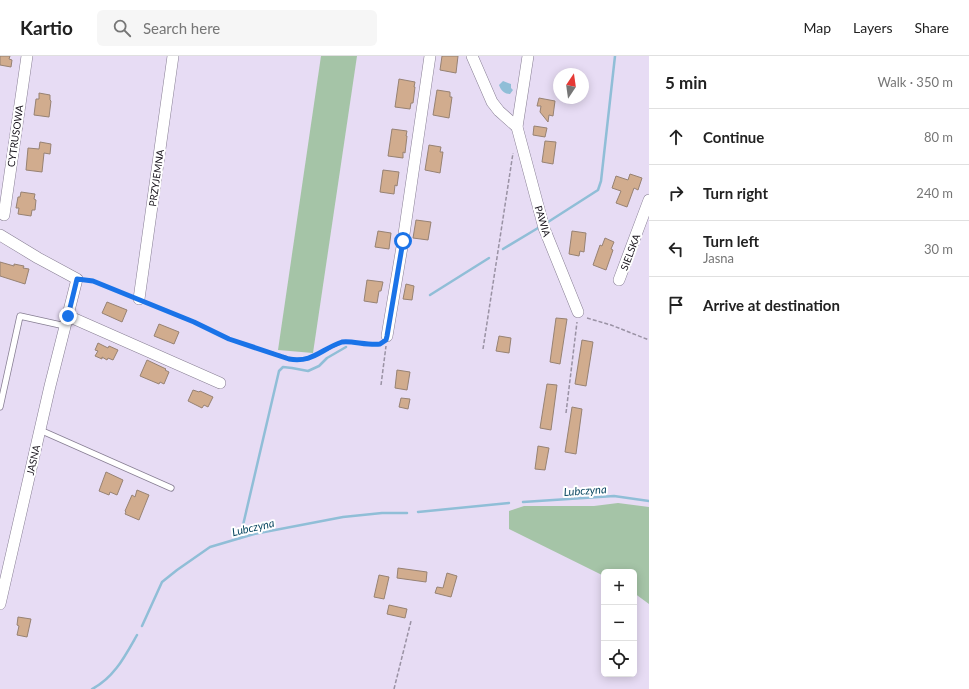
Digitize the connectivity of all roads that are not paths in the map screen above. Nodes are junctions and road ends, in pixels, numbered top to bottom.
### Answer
1 (27, 56) edge
2 (173, 56) edge
3 (430, 56) edge
4 (472, 56) edge
5 (528, 56) edge
6 (517, 127) junction
7 (649, 200) edge
8 (4, 215) dead end
9 (0, 235) edge
10 (619, 280) dead end
11 (139, 299) road end
12 (578, 313) road end
13 (66, 321) junction
14 (387, 338) road end
15 (220, 383) dead end
16 (0, 407) edge
17 (40, 430) junction
18 (171, 488) dead end
19 (0, 604) edge

1 - 8 street, CYTRUSOWA
2 - 11 street, PRZYJEMNA
3 - 14 street
4 - 6 street
5 - 6 street, PAWIA
6 - 12 street, PAWIA
7 - 10 street, SIELSKA
9 - 13 street, JASNA
13 - 15 street
13 - 16 lane
13 - 17 street, JASNA
17 - 18 lane
17 - 19 street, JASNA

